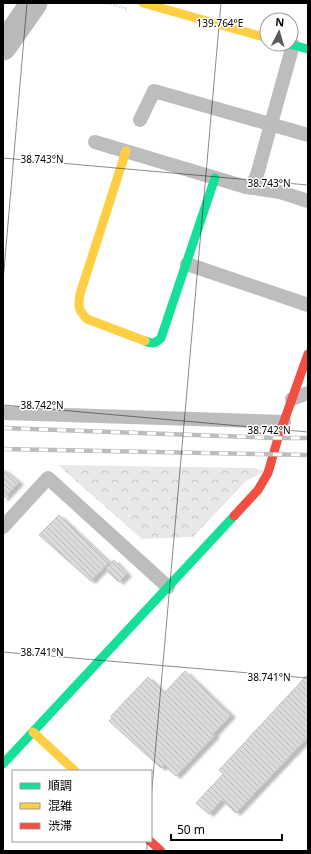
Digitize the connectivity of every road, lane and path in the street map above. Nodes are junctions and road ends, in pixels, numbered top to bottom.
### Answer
1 (142, 3) edge
2 (259, 36) edge
3 (289, 52) edge
4 (140, 120) dead end
5 (271, 124) junction
6 (308, 135) edge
7 (96, 142) dead end
8 (126, 151) junction
9 (215, 178) junction
10 (251, 188) junction
11 (308, 201) edge
12 (186, 264) junction
13 (308, 305) edge
14 (308, 354) edge
15 (308, 392) edge
16 (292, 399) junction
17 (3, 413) edge
18 (284, 422) junction
19 (3, 527) edge
20 (168, 587) junction
21 (33, 732) junction
22 (3, 764) edge
23 (74, 770) edge
24 (151, 842) edge
25 (161, 851) edge

1 - 2 street
3 - 5 street
4 - 5 street
5 - 6 street
5 - 10 street
7 - 8 street
8 - 9 street
8 - 12 street
9 - 10 street
9 - 12 street
10 - 11 street
12 - 13 street
14 - 16 street
15 - 16 street
16 - 18 street
17 - 18 street
18 - 20 street
19 - 20 street
20 - 21 street
21 - 22 street
21 - 23 street
24 - 25 street

